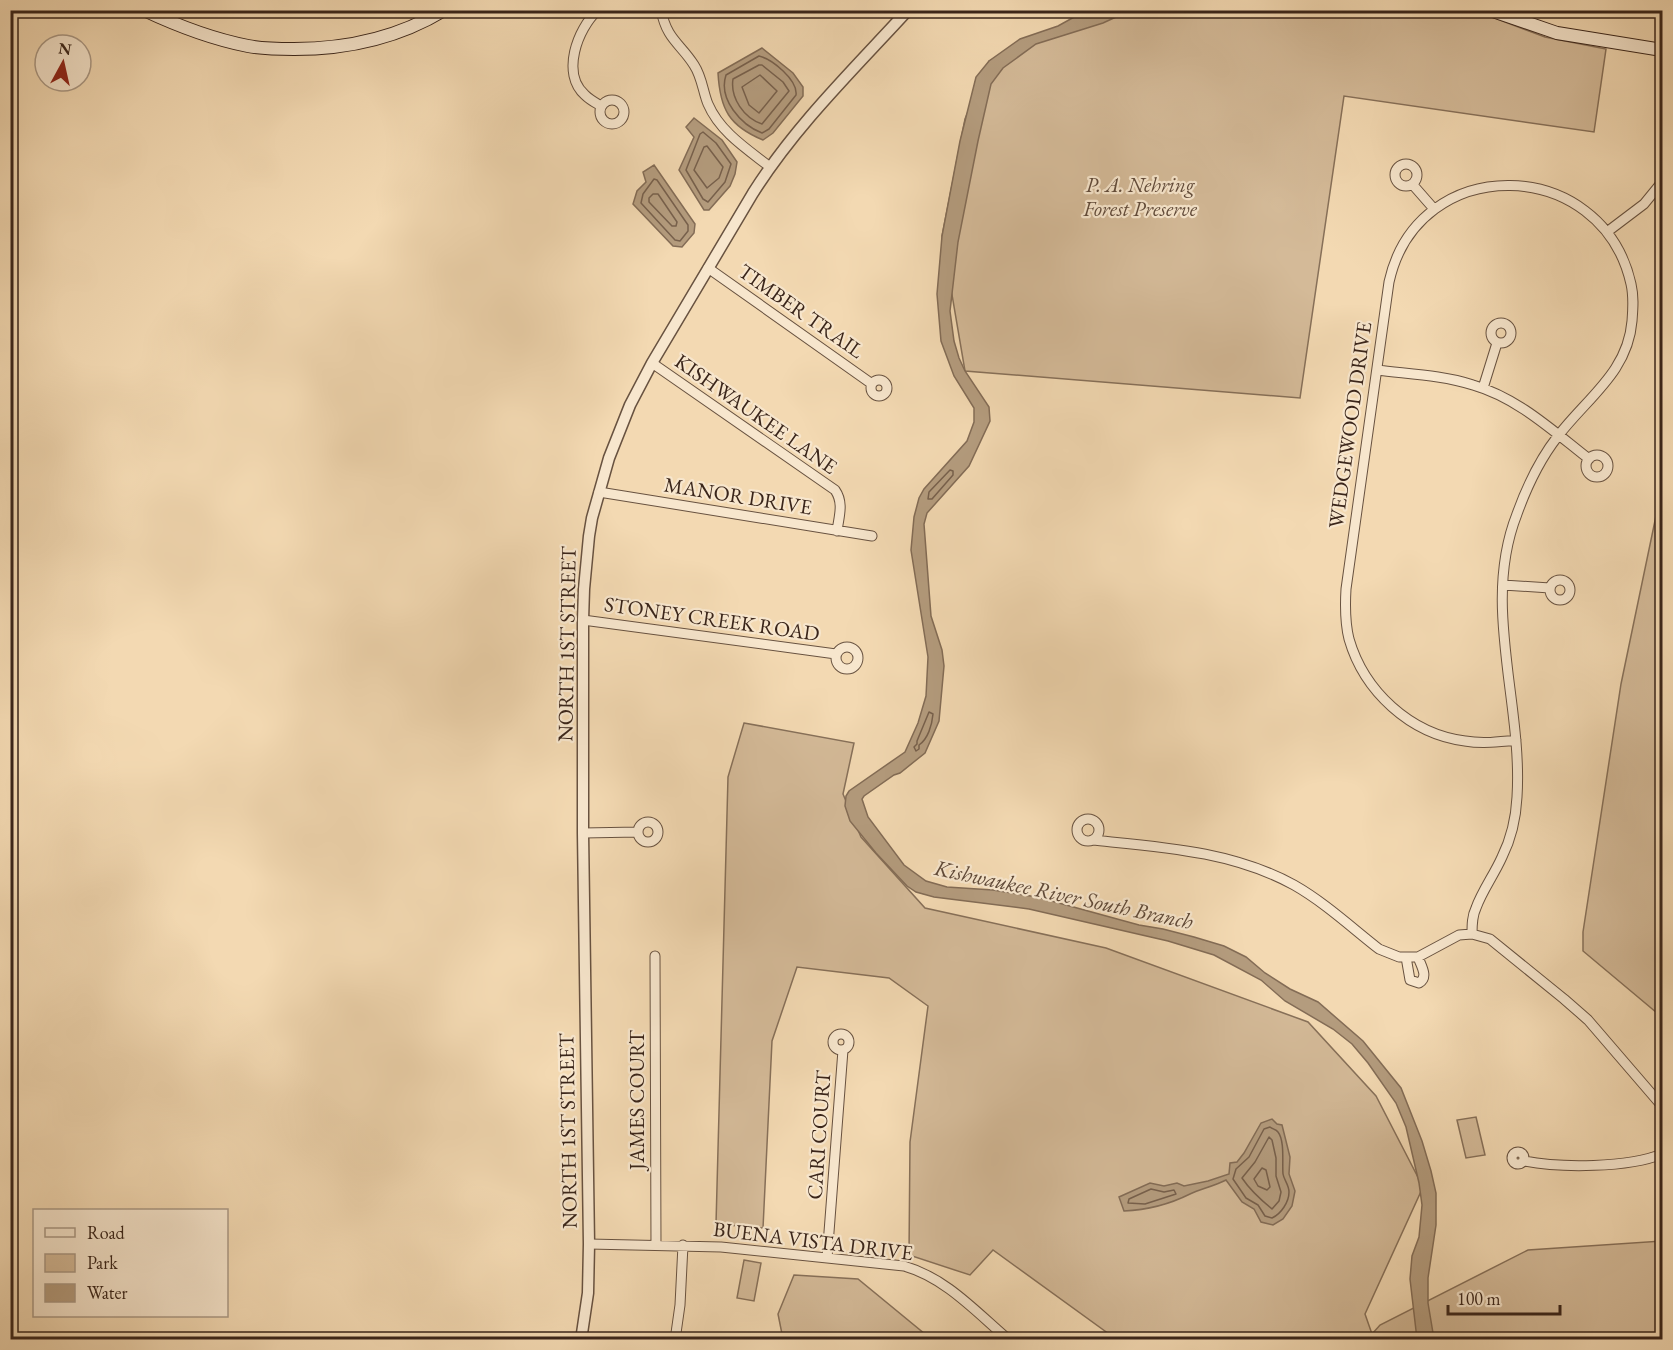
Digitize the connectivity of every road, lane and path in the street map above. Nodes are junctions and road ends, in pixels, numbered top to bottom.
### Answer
1 (144, 10) edge
2 (444, 10) edge
3 (598, 10) edge
4 (661, 10) edge
5 (908, 10) edge
6 (1490, 10) edge
7 (1662, 50) edge
8 (601, 106) dead end
9 (770, 167) junction
10 (1662, 182) edge
11 (1413, 184) dead end
12 (1434, 209) junction
13 (1607, 232) junction
14 (708, 268) junction
15 (1497, 343) dead end
16 (652, 363) junction
17 (1377, 369) junction
18 (872, 384) dead end
19 (1483, 388) junction
20 (1559, 435) junction
21 (1589, 459) dead end
22 (599, 492) junction
23 (837, 531) junction
24 (872, 536) dead end
25 (1503, 585) junction
26 (1550, 588) dead end
27 (583, 620) junction
28 (836, 654) dead end
29 (1516, 740) junction
30 (638, 832) dead end
31 (583, 833) junction
32 (1092, 840) dead end
33 (1472, 934) junction
34 (655, 956) dead end
35 (1406, 957) junction
36 (1418, 957) junction
37 (843, 1050) dead end
38 (1662, 1106) edge
39 (1662, 1154) edge
40 (1524, 1161) dead end
41 (589, 1244) junction
42 (656, 1244) junction
43 (683, 1245) junction
44 (827, 1258) junction
45 (581, 1340) edge
46 (675, 1340) edge
47 (1009, 1340) edge

1 - 2 main road
3 - 8 street
4 - 9 street
5 - 9 street, NORTH 1ST STREET
6 - 7 main road
9 - 14 street, NORTH 1ST STREET
10 - 13 street
11 - 12 street
12 - 13 street, WEDGEWOOD DRIVE
12 - 17 street, WEDGEWOOD DRIVE
13 - 20 street, WEDGEWOOD DRIVE
14 - 16 street, NORTH 1ST STREET
14 - 18 street, TIMBER TRAIL
15 - 19 street
16 - 22 street, NORTH 1ST STREET
16 - 23 street, KISHWAUKEE LANE
17 - 19 street
17 - 29 street, WEDGEWOOD DRIVE
19 - 20 street
20 - 21 street
20 - 25 street, WEDGEWOOD DRIVE
22 - 23 street, MANOR DRIVE
22 - 27 street, NORTH 1ST STREET
23 - 24 street, MANOR DRIVE
25 - 26 street
25 - 29 street, WEDGEWOOD DRIVE
27 - 28 street, STONEY CREEK ROAD
27 - 31 street, NORTH 1ST STREET
29 - 33 street, WEDGEWOOD DRIVE
30 - 31 street
31 - 41 street, NORTH 1ST STREET
32 - 35 street
33 - 36 street
33 - 38 street
34 - 42 street, JAMES COURT
35 - 36 street
35 - 36 street
37 - 44 street, CARI COURT
39 - 40 street
41 - 42 street, BUENA VISTA DRIVE
41 - 45 street, NORTH 1ST STREET
42 - 43 street, BUENA VISTA DRIVE
43 - 44 street, BUENA VISTA DRIVE
43 - 46 street
44 - 47 street, BUENA VISTA DRIVE

